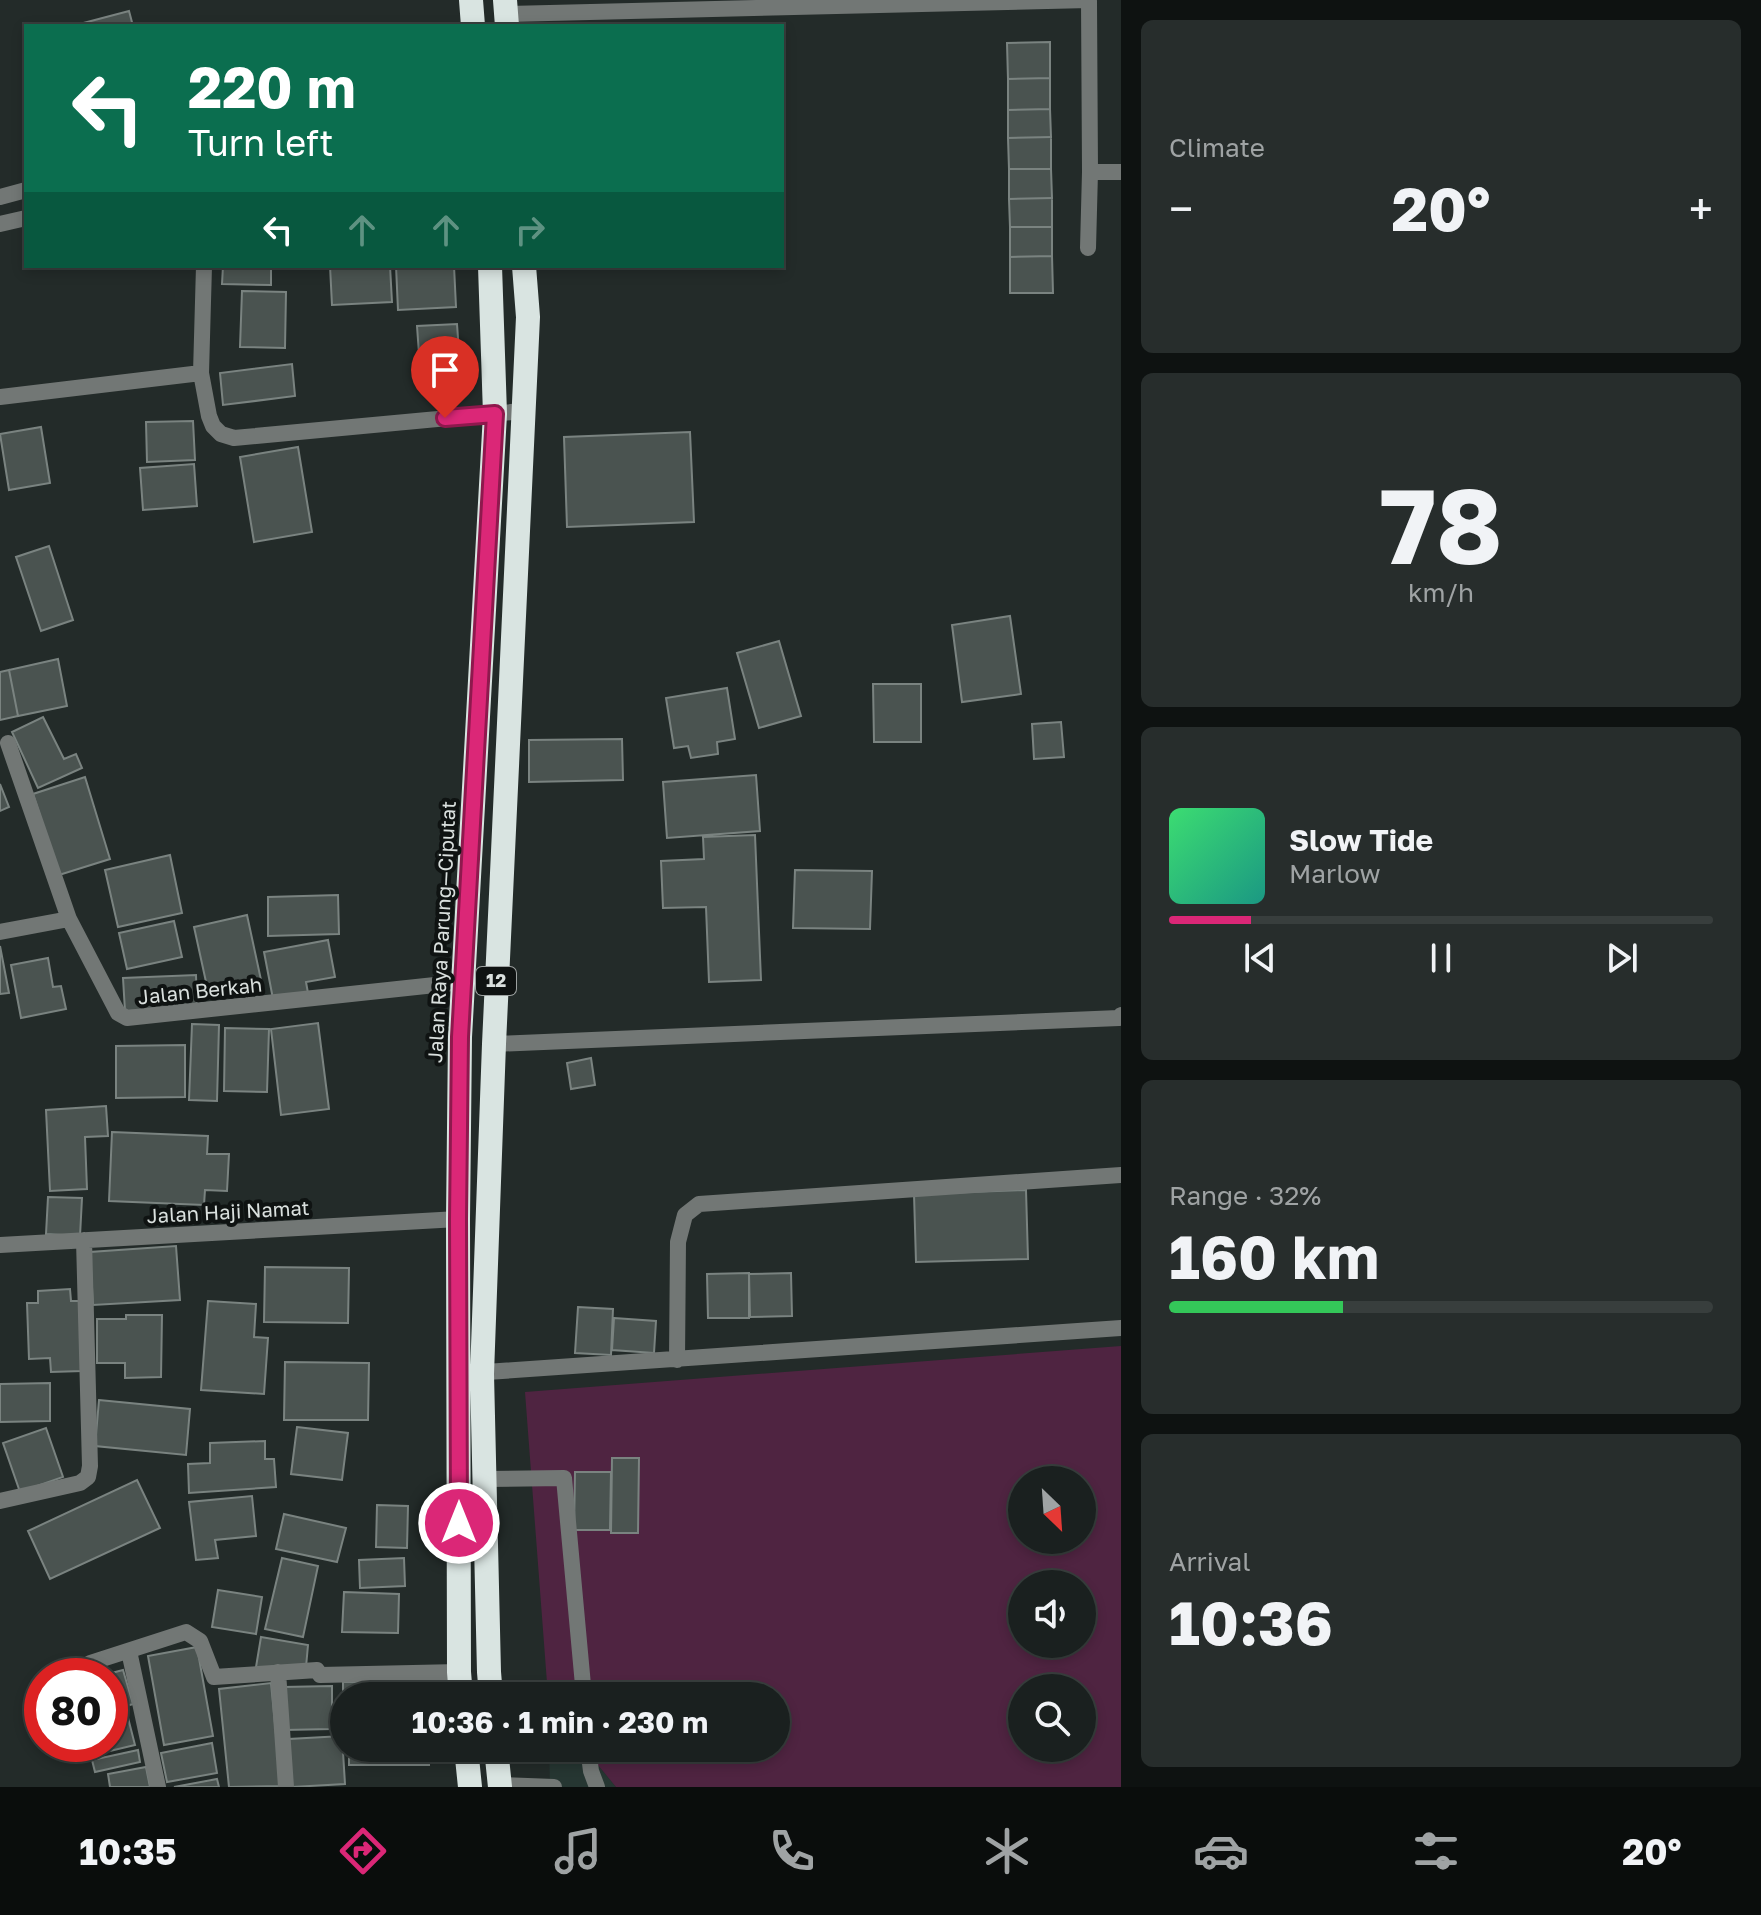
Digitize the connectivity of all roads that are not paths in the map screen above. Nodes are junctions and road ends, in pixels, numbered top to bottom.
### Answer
1 (471, 0) edge
2 (1089, 0) edge
3 (506, 13) edge
4 (473, 24) edge
5 (1090, 172) junction
6 (1121, 172) edge
7 (24, 191) edge
8 (0, 197) edge
9 (24, 218) edge
10 (0, 224) edge
11 (1088, 248) dead end
12 (204, 268) edge
13 (490, 268) edge
14 (524, 268) edge
15 (201, 373) junction
16 (0, 397) edge
17 (523, 411) junction
18 (495, 414) junction
19 (8, 743) dead end
20 (69, 919) junction
21 (0, 932) edge
22 (496, 981) junction
23 (463, 982) junction
24 (1121, 1015) edge
25 (494, 1044) junction
26 (1121, 1175) edge
27 (458, 1219) junction
28 (84, 1240) junction
29 (0, 1245) edge
30 (1121, 1328) edge
31 (677, 1360) junction
32 (470, 1373) junction
33 (485, 1479) junction
34 (0, 1501) edge
35 (129, 1651) junction
36 (106, 1658) edge
37 (278, 1672) junction
38 (429, 1682) edge
39 (460, 1682) edge
40 (490, 1682) edge
41 (583, 1682) edge
42 (467, 1762) edge
43 (497, 1762) edge
44 (590, 1762) edge
45 (500, 1786) edge
46 (158, 1787) edge
47 (286, 1787) edge
48 (470, 1787) edge
49 (554, 1787) edge
50 (597, 1787) edge

1 - 4 highway
2 - 3 street
2 - 5 street
5 - 6 street
5 - 11 street
7 - 8 street
9 - 10 street
12 - 15 street
13 - 18 highway, Jalan Raya Parung—Ciputat / 12
14 - 17 highway, Jalan Raya Parung—Ciputat / 12
15 - 16 street
15 - 18 street
17 - 18 street
17 - 22 highway, Jalan Raya Parung—Ciputat / 12
18 - 23 highway, Jalan Raya Parung—Ciputat / 12
19 - 20 street
20 - 21 street
20 - 23 street, Jalan Berkah
22 - 23 highway
22 - 25 highway, Jalan Raya Parung—Ciputat / 12
23 - 27 highway, Jalan Raya Parung—Ciputat / 12
24 - 25 street
25 - 32 highway, Jalan Raya Parung—Ciputat / 12
26 - 31 street
27 - 28 street, Jalan Haji Namat
27 - 32 highway, Jalan Raya Parung—Ciputat / 12
28 - 29 street, Jalan Haji Namat
28 - 34 street
30 - 31 street
31 - 32 street
32 - 33 highway, Jalan Raya Parung—Ciputat / 12
32 - 39 highway, Jalan Raya Parung—Ciputat / 12
33 - 40 highway, Jalan Raya Parung—Ciputat / 12
33 - 41 street
35 - 36 street
35 - 37 street
35 - 46 street
37 - 38 street
37 - 47 street
42 - 48 highway
43 - 45 highway
44 - 50 street
45 - 49 street

